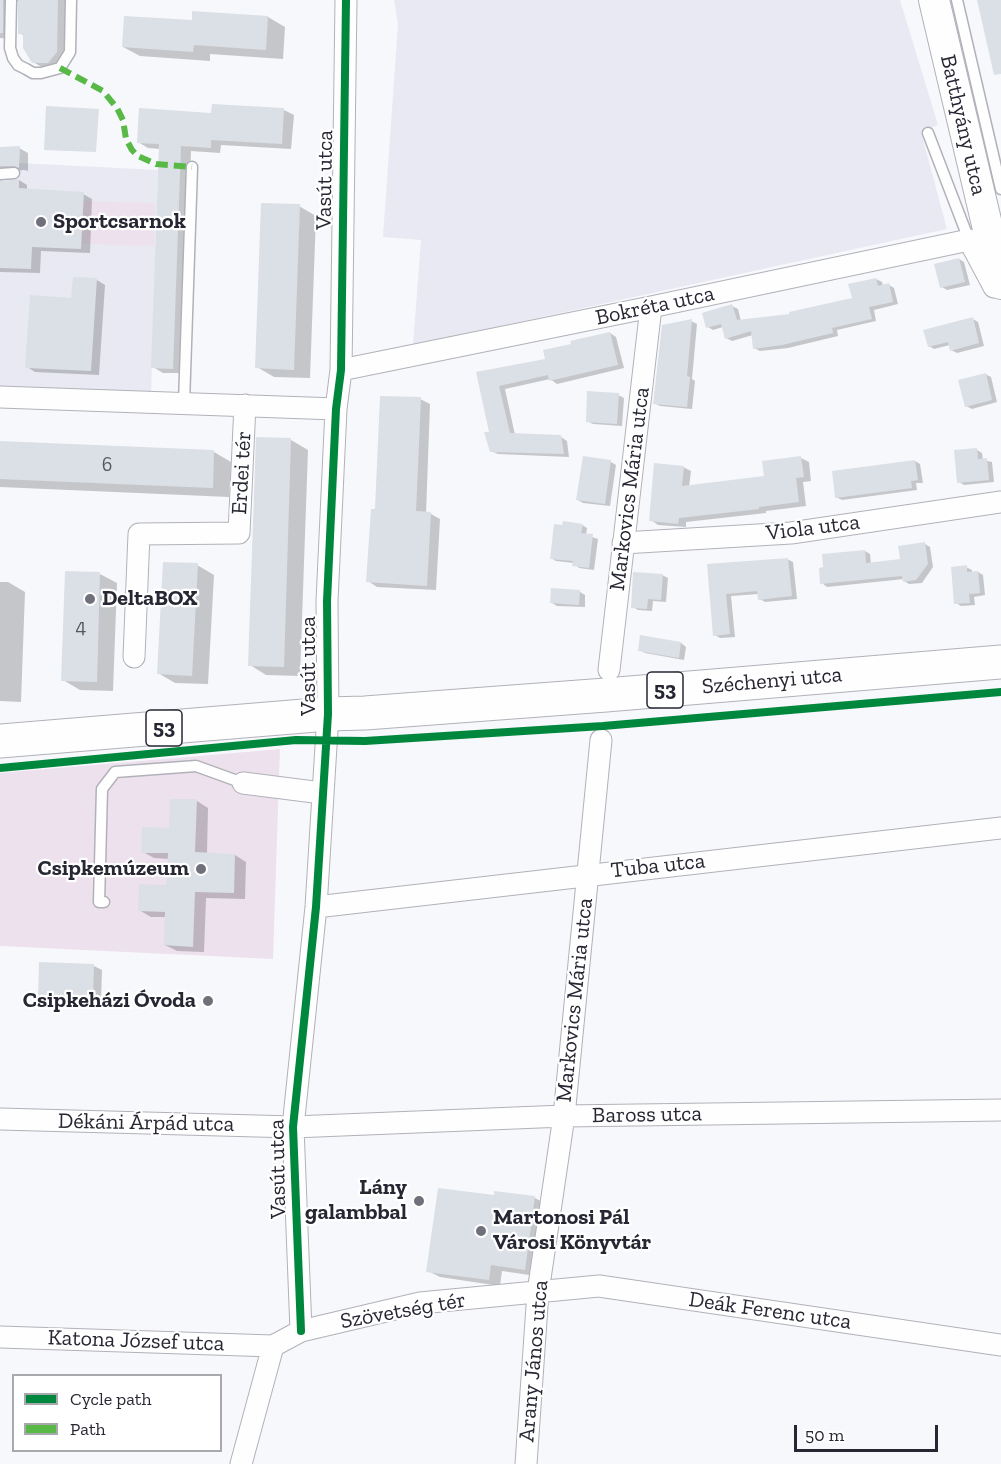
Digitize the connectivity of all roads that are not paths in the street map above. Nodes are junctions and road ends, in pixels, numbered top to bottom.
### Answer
1 (11, 0) edge
2 (71, 0) edge
3 (346, 0) edge
4 (934, 0) edge
5 (957, 0) edge
6 (928, 133) dead end
7 (192, 167) dead end
8 (14, 173) dead end
9 (0, 174) edge
10 (1001, 189) edge
11 (986, 236) edge
12 (1001, 284) edge
13 (1001, 298) edge
14 (651, 308) junction
15 (341, 370) junction
16 (0, 397) edge
17 (184, 403) junction
18 (246, 405) junction
19 (336, 408) junction
20 (1001, 502) edge
21 (623, 543) junction
22 (134, 657) dead end
23 (1001, 662) edge
24 (609, 670) dead end
25 (328, 714) junction
26 (601, 740) dead end
27 (0, 741) edge
28 (243, 783) joint
29 (322, 794) junction
30 (1001, 828) edge
31 (587, 874) junction
32 (104, 902) dead end
33 (316, 907) junction
34 (1001, 1110) edge
35 (564, 1116) junction
36 (0, 1119) edge
37 (293, 1127) junction
38 (538, 1292) junction
39 (301, 1331) junction
40 (0, 1337) edge
41 (1001, 1345) edge
42 (273, 1346) junction
43 (241, 1464) edge
44 (526, 1464) edge

1 - 2 lane
3 - 15 street, Vasút utca
4 - 11 main road, Batthyány utca
5 - 10 lane
6 - 11 lane
7 - 17 lane
8 - 9 lane
11 - 12 main road, Batthyány utca
11 - 13 street
11 - 14 street, Bokréta utca
14 - 15 street, Bokréta utca
14 - 21 street, Markovics Mária utca
15 - 19 street, Vasút utca
16 - 17 street, Erdei tér
17 - 18 street, Erdei tér
18 - 19 street, Erdei tér
18 - 22 street, Erdei tér
19 - 25 street, Vasút utca
20 - 21 street, Viola utca
21 - 24 street, Markovics Mária utca
23 - 25 main road, Széchenyi utca / 53
25 - 27 main road, 53
25 - 29 street, Vasút utca
26 - 31 street, Markovics Mária utca
28 - 29 street
28 - 32 lane
29 - 33 street, Vasút utca
30 - 31 street, Tuba utca
31 - 33 street, Tuba utca
31 - 35 street, Markovics Mária utca
33 - 37 street, Vasút utca
34 - 35 street, Baross utca
35 - 37 street, Baross utca
35 - 38 street, Arany János utca
36 - 37 street, Dékáni Árpád utca
37 - 39 street, Vasút utca
38 - 39 street, Szövetség tér
38 - 41 street, Deák Ferenc utca
38 - 44 street, Arany János utca
39 - 42 street, Szövetség tér
40 - 42 street, Katona József utca
42 - 43 street

